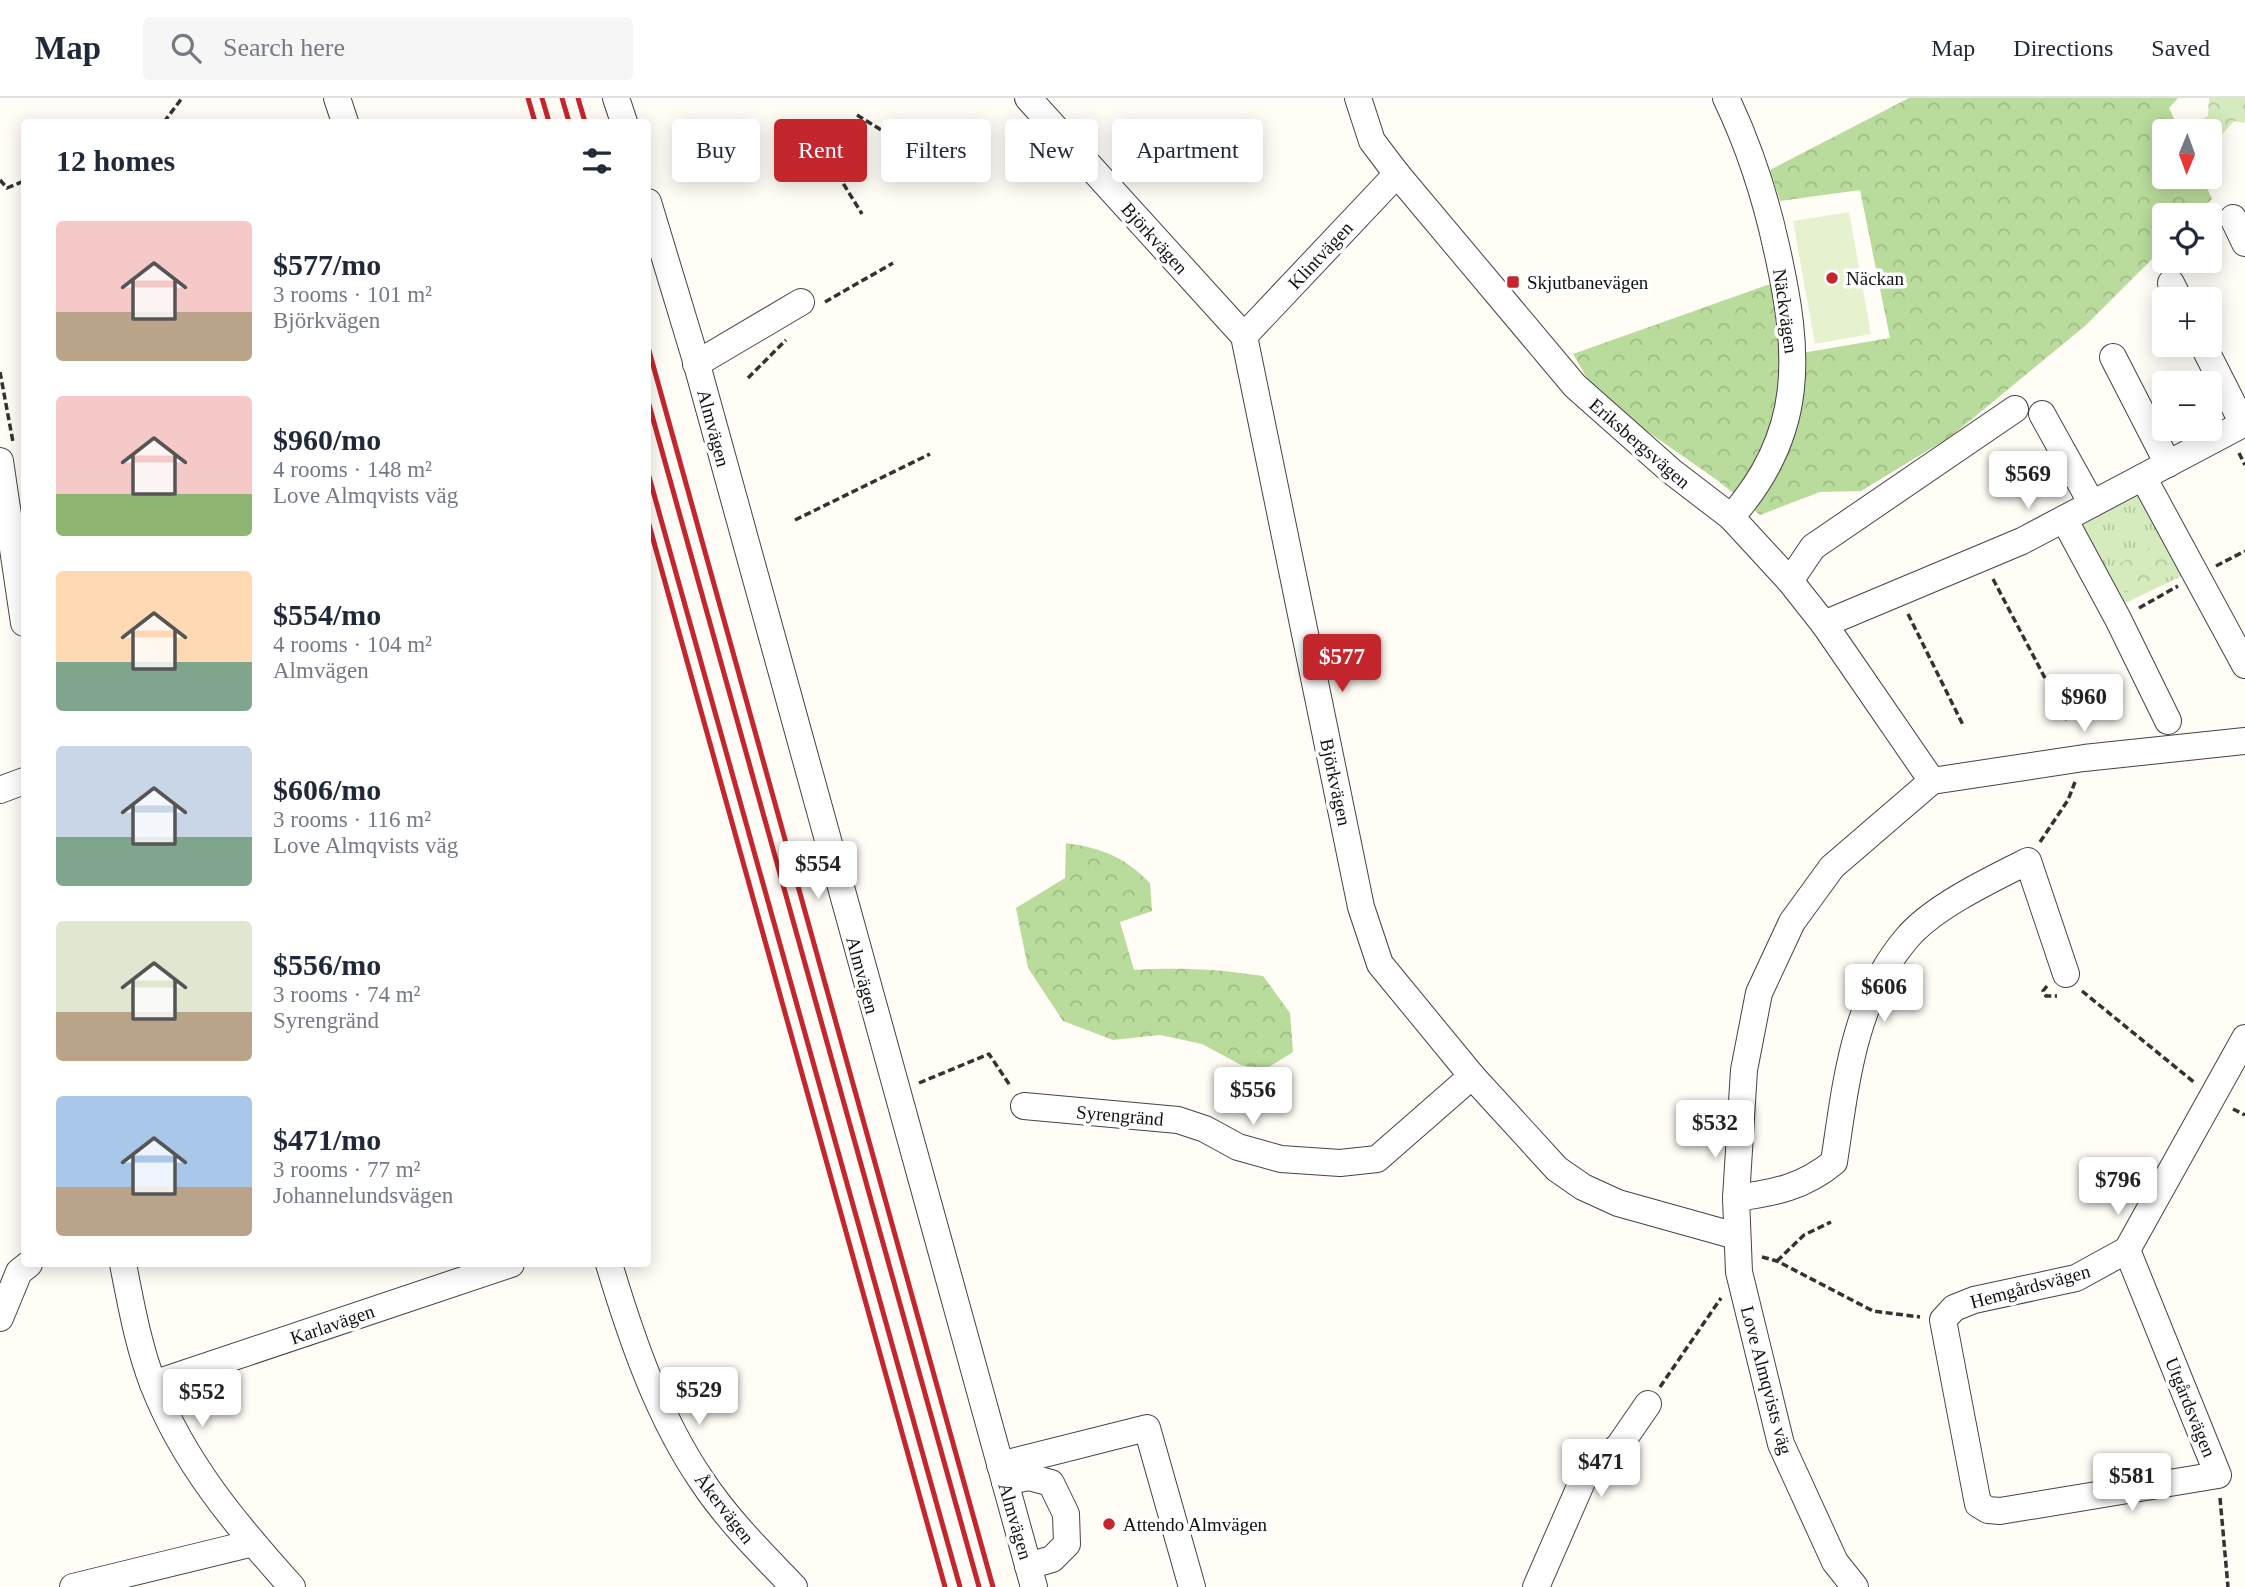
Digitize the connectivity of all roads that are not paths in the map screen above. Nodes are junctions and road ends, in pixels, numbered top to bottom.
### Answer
1 (337, 98) edge
2 (616, 98) edge
3 (1028, 98) edge
4 (1358, 98) edge
5 (1726, 98) edge
6 (344, 119) edge
7 (623, 119) edge
8 (1397, 174) junction
9 (651, 212) edge
10 (2232, 218) dead end
11 (2245, 243) edge
12 (801, 302) dead end
13 (1244, 336) junction
14 (2113, 357) dead end
15 (2209, 357) edge
16 (696, 364) junction
17 (2015, 409) dead end
18 (2042, 414) dead end
19 (2244, 424) edge
20 (2168, 464) junction
21 (10, 473) edge
22 (2143, 477) junction
23 (2092, 504) junction
24 (1731, 517) junction
25 (2064, 519) junction
26 (1790, 581) junction
27 (21, 591) edge
28 (1824, 624) junction
29 (2245, 665) edge
30 (2168, 721) dead end
31 (2245, 741) edge
32 (1931, 781) junction
33 (21, 783) edge
34 (0, 790) edge
35 (2066, 987) road end
36 (2245, 1038) edge
37 (1472, 1076) junction
38 (1024, 1106) road end
39 (1736, 1198) junction
40 (1736, 1236) junction
41 (2127, 1250) junction
42 (25, 1267) edge
43 (124, 1267) edge
44 (502, 1267) edge
45 (610, 1267) edge
46 (0, 1318) edge
47 (1943, 1320) joint
48 (153, 1384) junction
49 (1648, 1404) road end
50 (1002, 1473) junction
51 (253, 1543) junction
52 (1031, 1576) edge
53 (72, 1587) edge
54 (292, 1587) edge
55 (794, 1587) edge
56 (1192, 1587) edge
57 (1536, 1587) edge
58 (1855, 1587) edge

1 - 6 street
2 - 7 street
3 - 13 street, Björkvägen
4 - 8 street, Eriksbergsvägen
5 - 24 street, Näckvägen
8 - 13 street, Klintvägen
8 - 24 street, Eriksbergsvägen
9 - 16 street, Almvägen
10 - 11 street
12 - 16 street
13 - 37 street, Björkvägen
14 - 20 street
15 - 19 street
16 - 50 street, Almvägen
17 - 26 street
18 - 23 street
19 - 20 street
20 - 22 street
21 - 27 street
22 - 23 street
22 - 29 street
23 - 25 street
24 - 26 street, Eriksbergsvägen
25 - 28 street
25 - 30 street
26 - 28 street, Eriksbergsvägen
28 - 32 street, Eriksbergsvägen
31 - 32 street
32 - 39 street, Love Almqvists väg
33 - 34 street
35 - 39 street
36 - 41 street
37 - 38 street, Syrengränd
37 - 40 street, Björkvägen
39 - 40 street, Love Almqvists väg
40 - 58 street, Love Almqvists väg
41 - 47 street, Hemgårdsvägen
41 - 47 street, Utgårdsvägen
42 - 46 street
43 - 48 street
44 - 48 street, Karlavägen
45 - 55 street, Åkervägen
48 - 51 street
49 - 57 street
50 - 52 street, Almvägen
50 - 52 street
50 - 56 street
51 - 53 street
51 - 54 street

